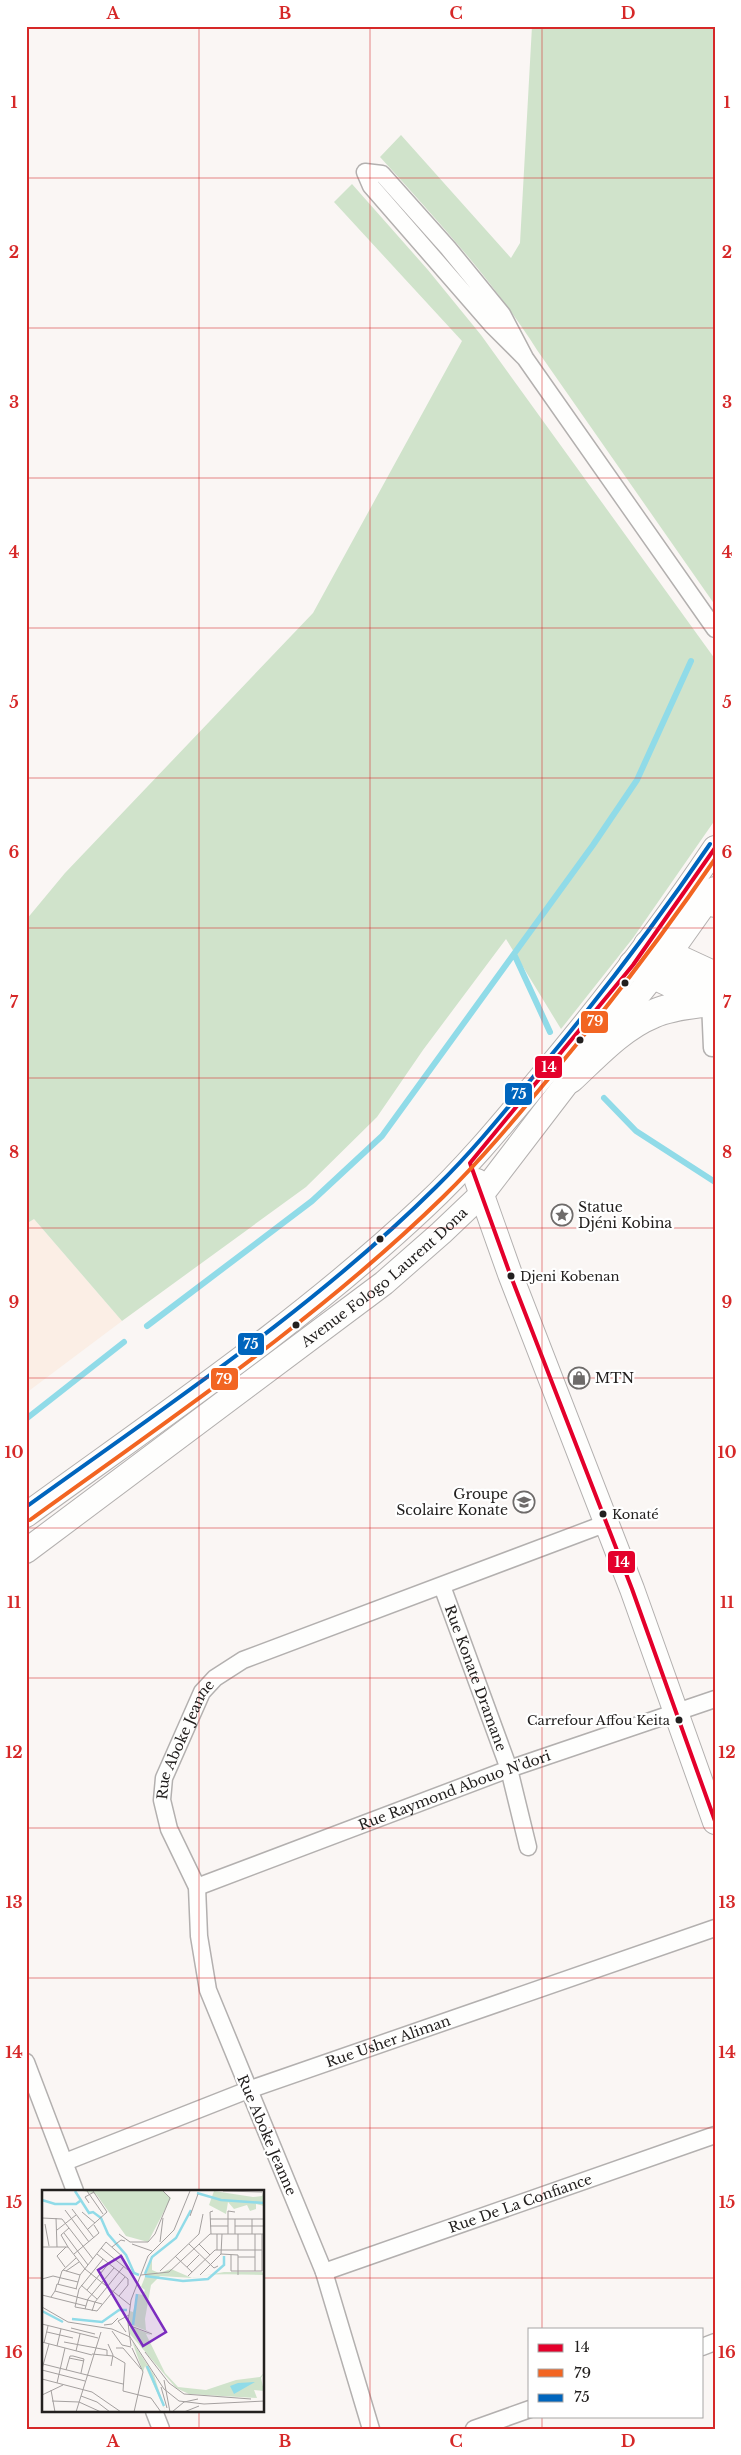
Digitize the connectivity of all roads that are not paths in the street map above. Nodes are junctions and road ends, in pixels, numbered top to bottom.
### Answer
1 (525, 358) junction
2 (715, 629) edge
3 (715, 848) edge
4 (714, 895) edge
5 (651, 960) junction
6 (715, 976) edge
7 (712, 1003) edge
8 (712, 1048) dead end
9 (570, 1079) junction
10 (470, 1162) junction
11 (482, 1194) junction
12 (26, 1515) edge
13 (607, 1523) junction
14 (26, 1552) edge
15 (442, 1586) junction
16 (715, 1700) edge
17 (675, 1712) junction
18 (509, 1769) junction
19 (715, 1822) edge
20 (528, 1847) dead end
21 (197, 1887) junction
22 (715, 1928) edge
23 (26, 2062) edge
24 (248, 2090) junction
25 (715, 2135) edge
26 (65, 2162) junction
27 (75, 2190) edge
28 (324, 2272) junction
29 (528, 2410) edge
30 (154, 2412) edge
31 (160, 2429) edge
32 (371, 2429) edge
33 (474, 2429) edge

1 - 1 street
1 - 2 street
3 - 5 main road, Avenue Fologo Laurent Dona
4 - 5 main road, Avenue Fologo Laurent Dona
5 - 6 highway
5 - 7 highway
5 - 9 main road, Avenue Fologo Laurent Dona
5 - 10 main road, Avenue Fologo Laurent Dona
7 - 8 street
7 - 9 highway
9 - 11 main road, Avenue Fologo Laurent Dona
10 - 11 main road
10 - 12 main road, Avenue Fologo Laurent Dona
11 - 13 main road
11 - 14 main road, Avenue Fologo Laurent Dona
13 - 15 street, Rue Aboke Jeanne
13 - 17 main road
15 - 18 street, Rue Konate Dramane
15 - 21 street, Rue Aboke Jeanne
16 - 17 street, Rue Raymond Abouo N'dori
17 - 18 street, Rue Raymond Abouo N'dori
17 - 19 main road
18 - 20 street, Rue Konate Dramane
18 - 21 street, Rue Raymond Abouo N'dori
21 - 24 street, Rue Aboke Jeanne
22 - 24 street, Rue Usher Aliman
23 - 26 street
24 - 26 street, Rue Usher Aliman
24 - 28 street, Rue Aboke Jeanne
25 - 28 street, Rue De La Confiance
26 - 27 street
28 - 32 street, Rue Aboke Jeanne
29 - 33 street
30 - 31 street

